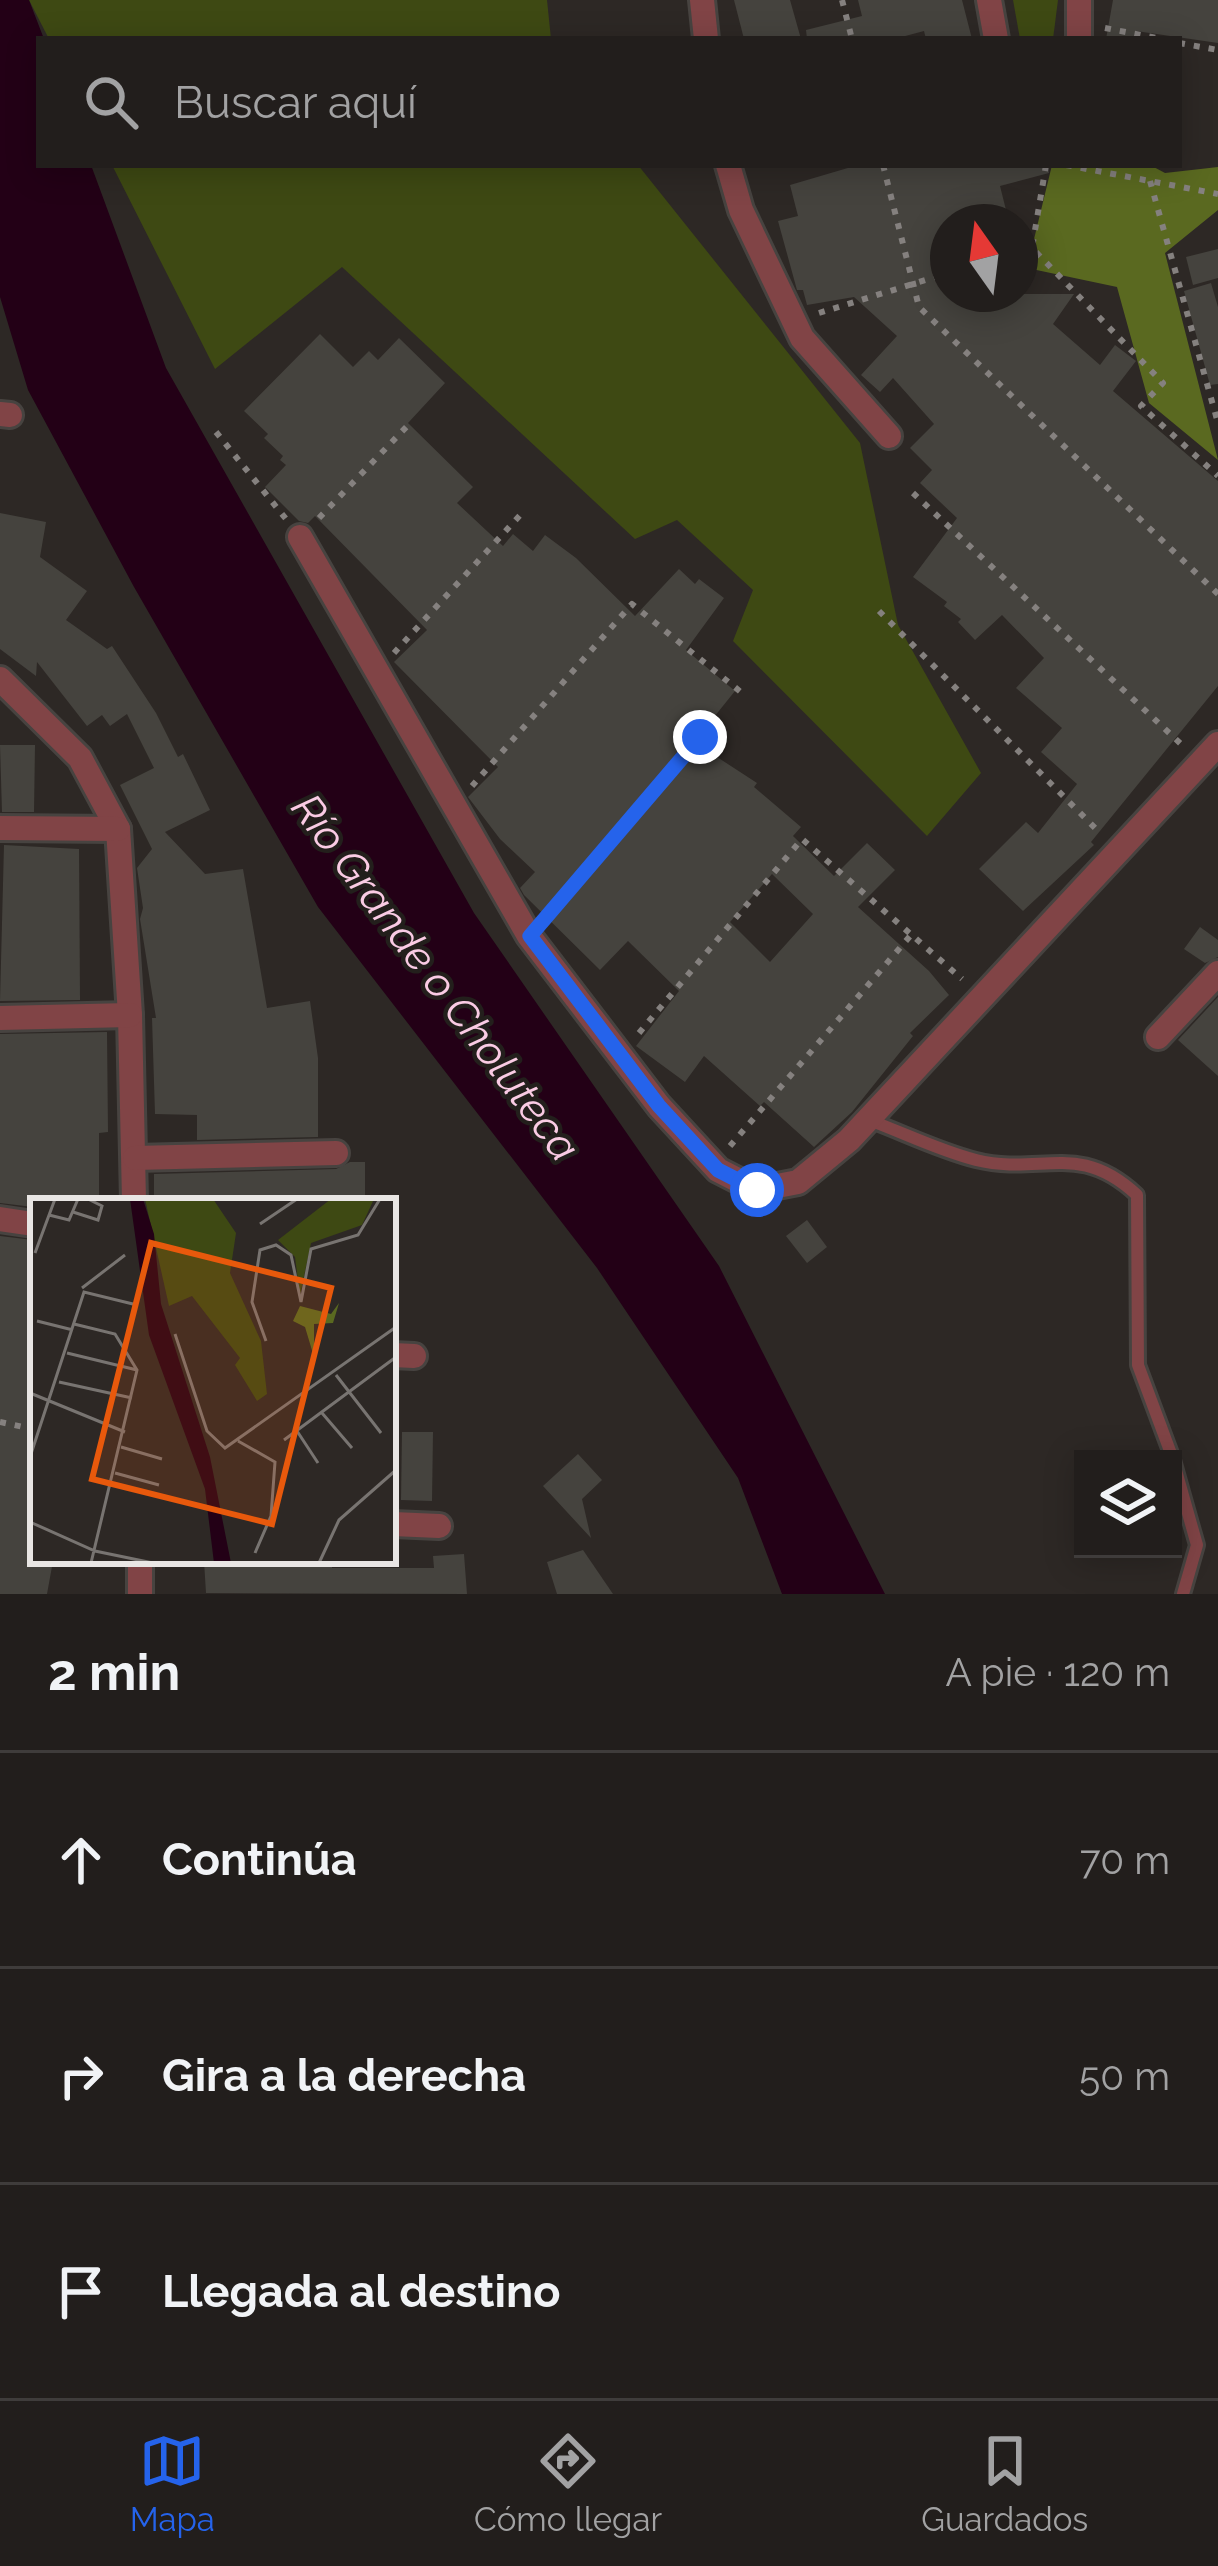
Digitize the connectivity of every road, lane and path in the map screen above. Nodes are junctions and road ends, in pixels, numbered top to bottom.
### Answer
1 (702, 0) edge
2 (842, 0) edge
3 (989, 0) edge
4 (1079, 0) edge
5 (1105, 28) dead end
6 (706, 36) edge
7 (851, 36) edge
8 (995, 36) edge
9 (1079, 36) edge
10 (1146, 36) edge
11 (1182, 44) edge
12 (1218, 50) edge
13 (729, 168) edge
14 (885, 168) edge
15 (1045, 168) edge
16 (1083, 168) edge
17 (1150, 181) junction
18 (1218, 194) edge
19 (1038, 212) edge
20 (1038, 254) edge
21 (930, 279) edge
22 (913, 284) junction
23 (793, 321) junction
24 (412, 421) dead end
25 (1218, 423) edge
26 (216, 432) dead end
27 (889, 436) dead end
28 (1218, 476) edge
29 (913, 493) dead end
30 (522, 513) dead end
31 (300, 537) junction
32 (1218, 594) edge
33 (879, 611) dead end
34 (376, 673) junction
35 (0, 679) edge
36 (742, 693) dead end
37 (700, 737) dead end
38 (1210, 754) edge
39 (453, 806) junction
40 (0, 828) edge
41 (118, 829) junction
42 (1119, 853) junction
43 (911, 934) junction
44 (530, 936) junction
45 (1218, 974) edge
46 (983, 998) junction
47 (130, 1016) junction
48 (0, 1018) edge
49 (1158, 1037) dead end
50 (620, 1055) junction
51 (868, 1120) junction
52 (336, 1153) dead end
53 (135, 1158) junction
54 (713, 1165) junction
55 (134, 1198) edge
56 (0, 1219) edge
57 (30, 1224) edge
58 (0, 1422) edge
59 (30, 1428) edge
60 (1169, 1450) edge
61 (1182, 1491) edge
62 (396, 1525) edge
63 (439, 1526) dead end
64 (1183, 1594) edge

1 - 6 street
2 - 7 path
3 - 8 street
4 - 9 street
5 - 10 path
11 - 12 path
13 - 23 street
14 - 22 path
15 - 19 path
16 - 17 path
17 - 18 path
17 - 25 path
20 - 28 path
21 - 22 path
22 - 23 path
22 - 32 path
23 - 27 street
24 - 31 path
26 - 31 path
29 - 38 path
30 - 34 path
31 - 34 street
33 - 42 path
34 - 39 street
35 - 41 street
36 - 39 path
37 - 44 path
38 - 42 street
39 - 44 street
40 - 41 street
41 - 47 street
42 - 46 street
43 - 46 path
43 - 50 path
43 - 54 path
44 - 50 street
45 - 49 street
46 - 51 street
47 - 48 street
47 - 53 street
50 - 54 street
51 - 54 street
51 - 60 lane
52 - 53 street
53 - 55 street
56 - 57 street
58 - 59 path
61 - 64 lane
62 - 63 street

